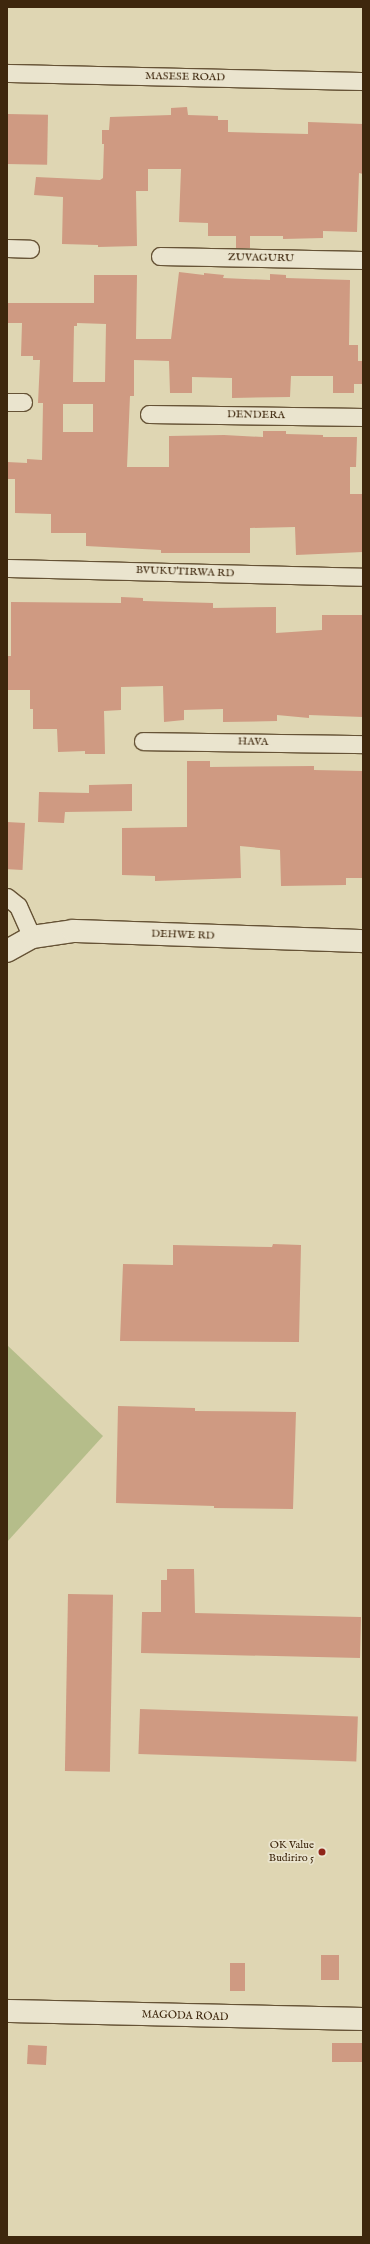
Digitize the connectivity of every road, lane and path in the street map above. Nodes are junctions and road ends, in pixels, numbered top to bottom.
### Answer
1 (7, 73) edge
2 (363, 82) edge
3 (7, 248) edge
4 (30, 249) dead end
5 (160, 256) dead end
6 (363, 260) edge
7 (149, 414) dead end
8 (363, 417) edge
9 (7, 568) edge
10 (363, 577) edge
11 (143, 741) dead end
12 (363, 744) edge
13 (7, 897) edge
14 (32, 938) junction
15 (363, 942) edge
16 (7, 951) edge
17 (7, 2011) edge
18 (363, 2019) edge

1 - 2 street, MASESE ROAD
3 - 4 street
5 - 6 street, ZUVAGURU
7 - 8 street, DENDERA
9 - 10 street, BVUKUTIRWA RD
11 - 12 street, HAVA
13 - 14 street
14 - 15 street, DEHWE RD
14 - 16 street, DEHWE RD
17 - 18 street, MAGODA ROAD

